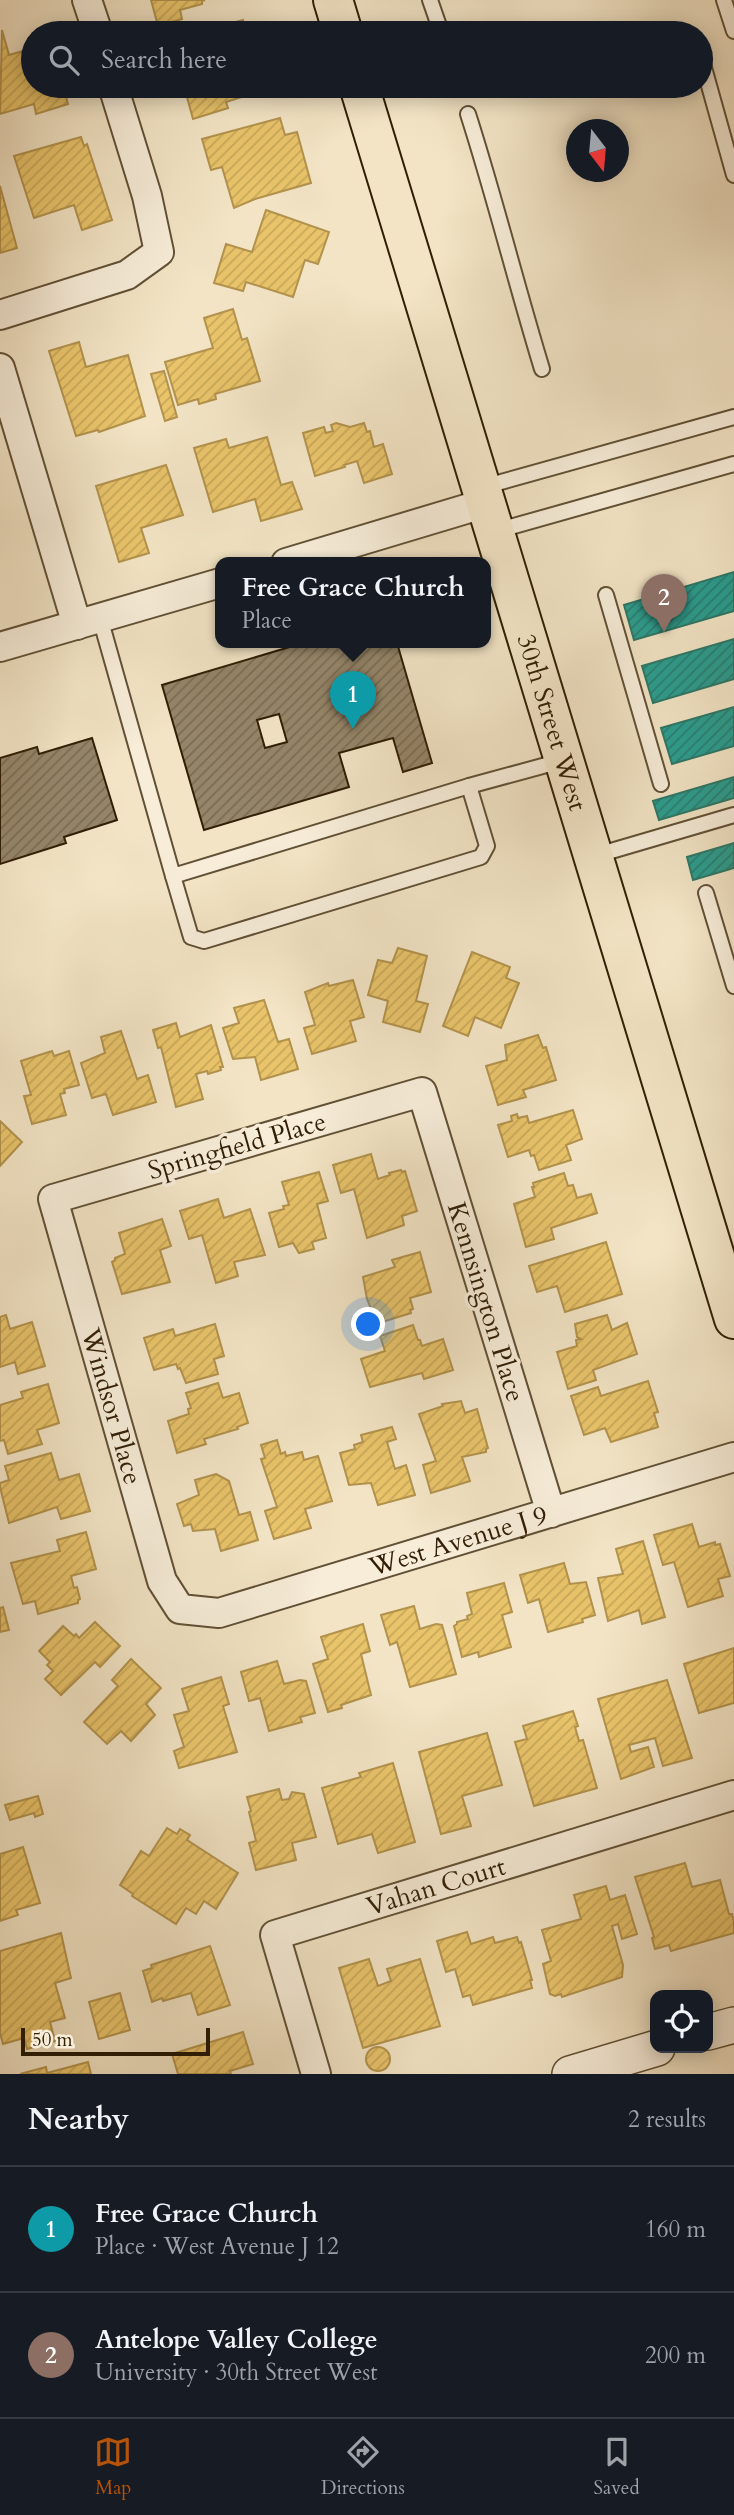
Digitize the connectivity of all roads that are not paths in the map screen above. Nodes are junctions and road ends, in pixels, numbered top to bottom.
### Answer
1 (88, 0) edge
2 (333, 0) edge
3 (430, 0) edge
4 (724, 0) edge
5 (94, 21) edge
6 (339, 21) edge
7 (437, 21) edge
8 (734, 31) edge
9 (117, 98) edge
10 (363, 98) edge
11 (712, 98) edge
12 (468, 114) dead end
13 (734, 175) edge
14 (0, 315) edge
15 (0, 368) edge
16 (542, 369) dead end
17 (734, 417) edge
18 (734, 464) edge
19 (488, 507) junction
20 (308, 557) edge
21 (215, 584) edge
22 (606, 595) dead end
23 (89, 622) junction
24 (0, 647) edge
25 (563, 760) junction
26 (661, 784) dead end
27 (468, 786) junction
28 (734, 815) edge
29 (592, 856) junction
30 (173, 876) junction
31 (706, 892) dead end
32 (734, 986) edge
33 (422, 1092) joint
34 (53, 1199) joint
35 (734, 1319) edge
36 (734, 1457) edge
37 (551, 1513) junction
38 (180, 1609) joint
39 (734, 1795) edge
40 (734, 2025) edge
41 (713, 2031) edge
42 (650, 2050) edge
43 (316, 2074) edge
44 (570, 2074) edge

1 - 5 street
2 - 6 main road
3 - 7 lane
4 - 8 lane
9 - 14 street
10 - 19 main road, 30th Street West
11 - 13 lane
12 - 16 lane
15 - 23 street
17 - 19 lane
18 - 19 lane
19 - 20 street
19 - 25 main road, 30th Street West
21 - 23 street
22 - 26 lane
23 - 24 street
23 - 30 lane
25 - 27 lane
25 - 29 main road, 30th Street West
27 - 30 lane
27 - 30 lane
28 - 29 lane
29 - 35 main road, 30th Street West
31 - 32 lane
33 - 34 street, Springfield Place
33 - 37 street, Kennsington Place
34 - 38 street, Windsor Place
36 - 37 street, West Avenue J 9
37 - 38 street, West Avenue J 9
39 - 43 street, Vahan Court
40 - 41 street
42 - 44 street

